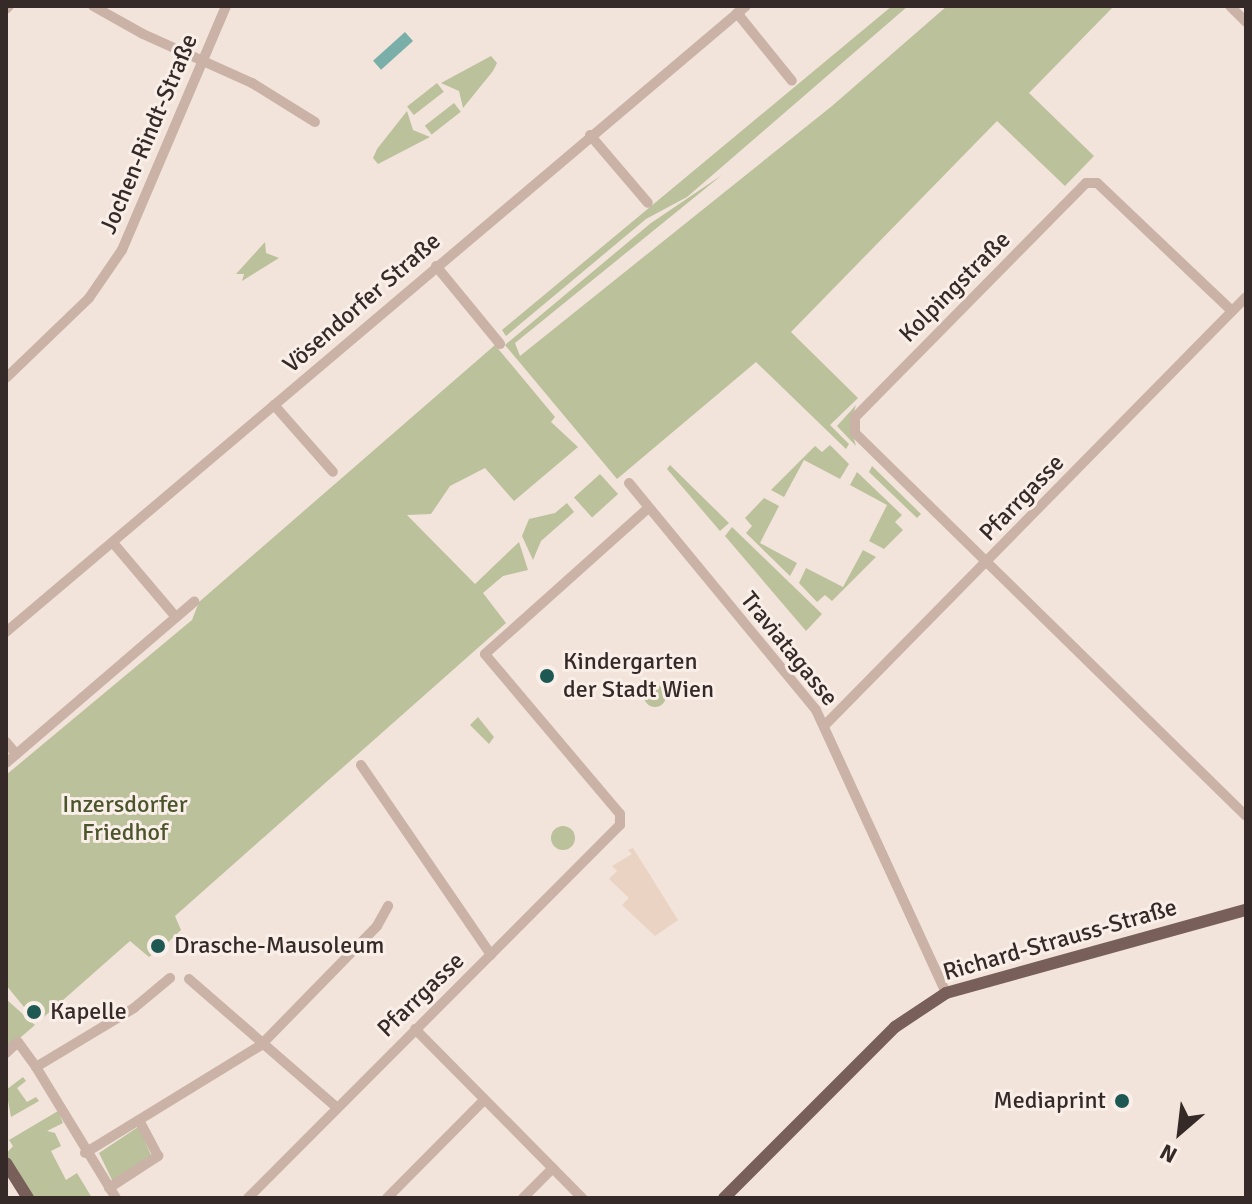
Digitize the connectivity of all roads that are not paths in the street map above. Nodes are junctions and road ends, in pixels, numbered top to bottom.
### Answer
1 (93, 6) edge
2 (226, 6) edge
3 (1230, 6) edge
4 (741, 10) edge
5 (1246, 22) edge
6 (202, 60) junction
7 (792, 81) dead end
8 (315, 122) dead end
9 (590, 135) junction
10 (648, 203) dead end
11 (436, 266) junction
12 (1246, 297) edge
13 (1232, 311) junction
14 (500, 344) dead end
15 (6, 378) edge
16 (274, 405) junction
17 (333, 472) dead end
18 (629, 483) dead end
19 (646, 510) junction
20 (114, 544) junction
21 (988, 562) junction
22 (194, 602) dead end
23 (176, 617) junction
24 (6, 632) edge
25 (825, 725) junction
26 (6, 742) edge
27 (16, 754) junction
28 (6, 763) edge
29 (361, 765) dead end
30 (1246, 816) edge
31 (388, 906) dead end
32 (1246, 910) edge
33 (491, 955) junction
34 (170, 978) dead end
35 (189, 979) dead end
36 (946, 993) junction
37 (415, 1029) junction
38 (261, 1045) junction
39 (6, 1053) edge
40 (36, 1067) junction
41 (484, 1100) junction
42 (336, 1107) junction
43 (139, 1121) junction
44 (85, 1153) junction
45 (6, 1163) edge
46 (553, 1168) junction
47 (109, 1188) junction
48 (28, 1198) edge
49 (116, 1198) edge
50 (248, 1198) edge
51 (387, 1198) edge
52 (523, 1198) edge
53 (582, 1198) edge
54 (724, 1198) edge

1 - 6 street
2 - 6 street, Jochen-Rindt-Straße
3 - 5 street
4 - 7 street
4 - 9 street, Vösendorfer Straße
6 - 8 street
6 - 15 street, Jochen-Rindt-Straße
9 - 10 street
9 - 11 street, Vösendorfer Straße
11 - 14 street
11 - 16 street, Vösendorfer Straße
12 - 13 street, Pfarrgasse
13 - 21 street, Pfarrgasse
13 - 21 street, Kolpingstraße
16 - 17 street
16 - 20 street, Vösendorfer Straße
18 - 19 street, Traviatagasse
19 - 25 street, Traviatagasse
19 - 33 street, Pfarrgasse
20 - 23 street
20 - 24 street, Vösendorfer Straße
21 - 25 street, Pfarrgasse
21 - 30 street, Kolpingstraße
22 - 23 street
23 - 27 street
25 - 36 street, Traviatagasse
26 - 27 street
27 - 28 street
29 - 33 street
31 - 38 street
32 - 36 main road, Richard-Strauss-Straße
33 - 37 street, Pfarrgasse
34 - 40 street
35 - 38 street
36 - 54 main road, Richard-Strauss-Straße
37 - 41 street
37 - 42 street, Pfarrgasse
38 - 42 street
38 - 43 street
39 - 40 street
40 - 44 street
41 - 46 street
41 - 51 street
42 - 50 street, Pfarrgasse
43 - 44 street
43 - 47 street
44 - 47 street
45 - 48 main road
46 - 52 street
46 - 53 street
47 - 49 street

